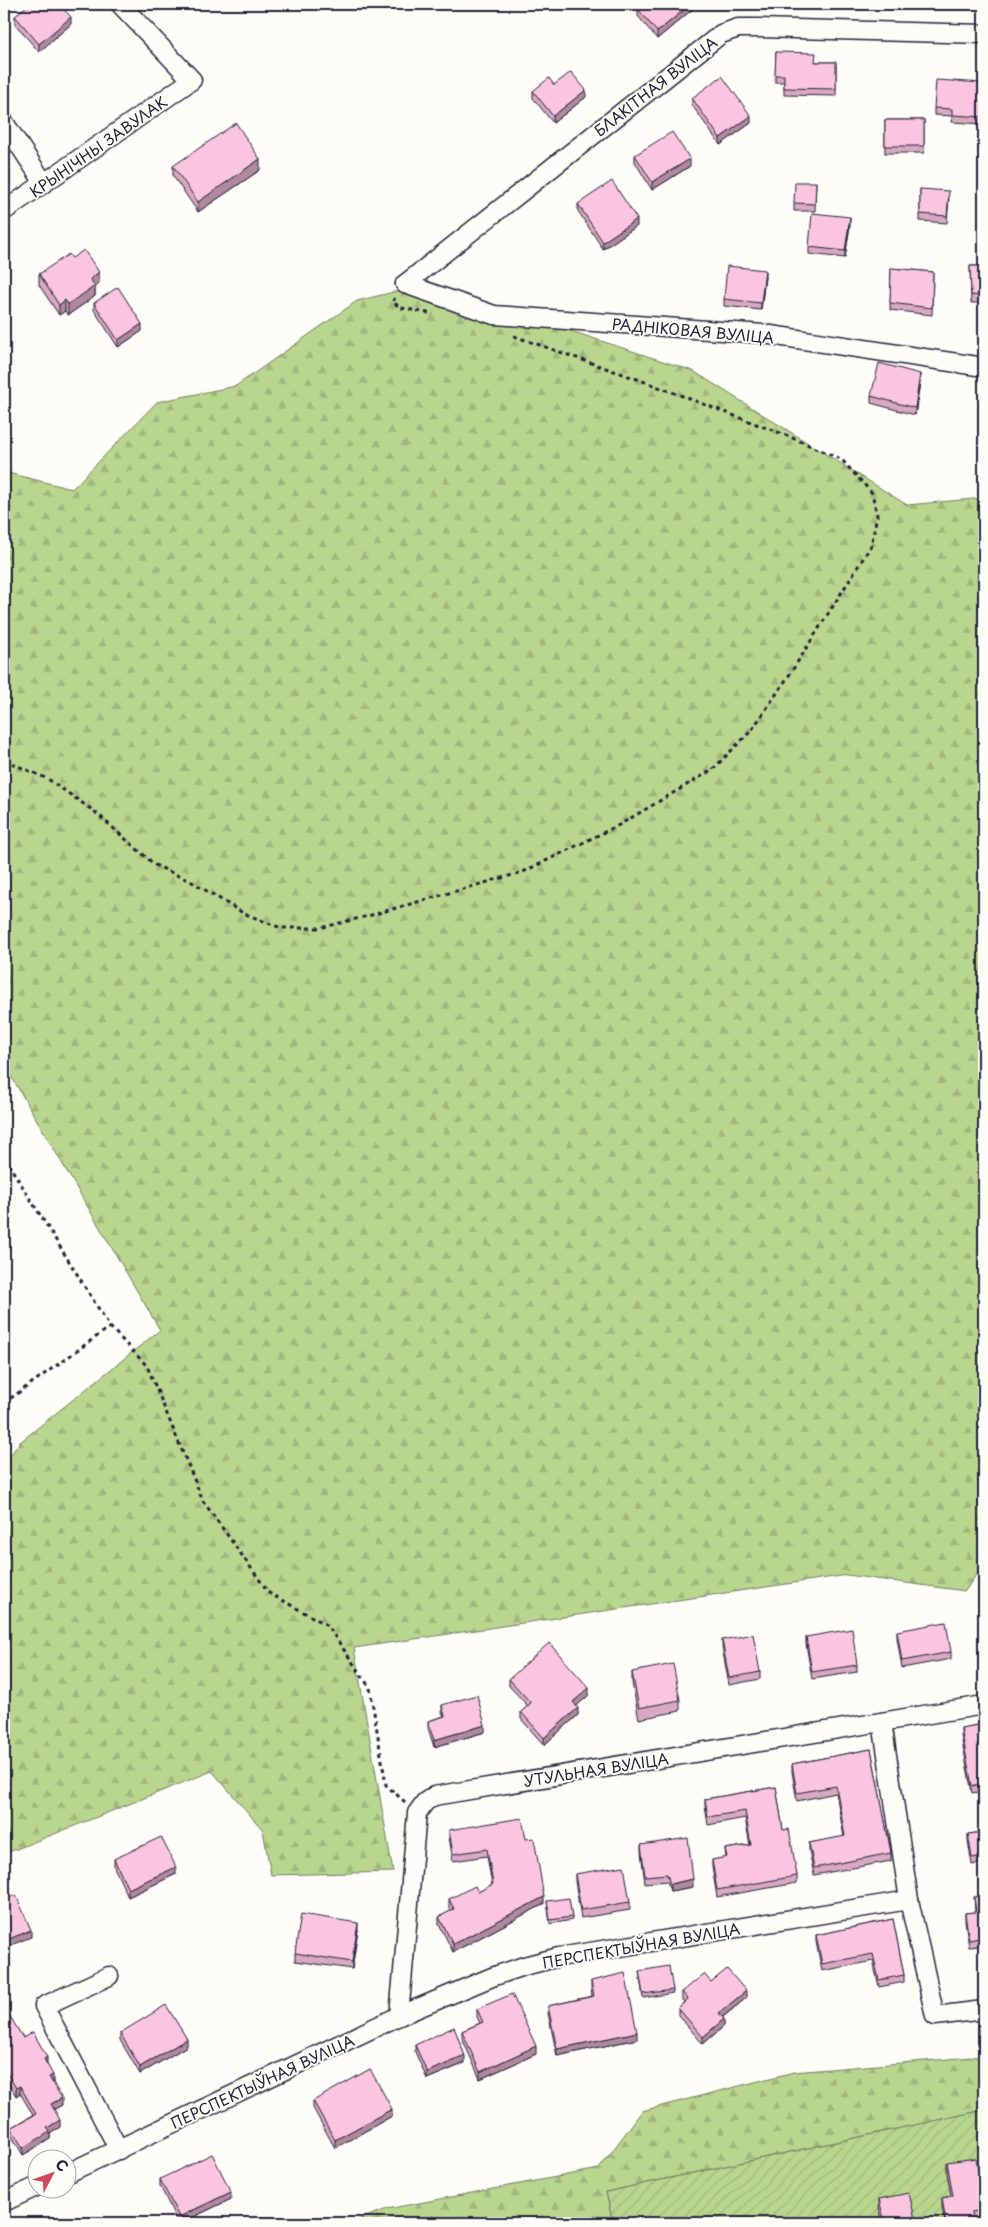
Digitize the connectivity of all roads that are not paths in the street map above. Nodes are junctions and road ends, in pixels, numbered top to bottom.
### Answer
1 (120, 4) edge
2 (984, 34) edge
3 (4, 122) edge
4 (44, 182) junction
5 (4, 211) edge
6 (405, 284) joint
7 (984, 367) edge
8 (984, 1705) edge
9 (882, 1722) junction
10 (909, 1900) junction
11 (109, 1976) dead end
12 (984, 2010) edge
13 (399, 2016) junction
14 (119, 2150) junction
15 (78, 2168) edge
16 (28, 2191) edge
17 (4, 2202) edge

1 - 4 street, КРЫНІЧНЫ ЗАВУЛАК
2 - 6 street, БЛАКІТНАЯ ВУЛІЦА
3 - 4 street
4 - 5 street, КРЫНІЧНЫ ЗАВУЛАК
6 - 7 street, РАДНІКОВАЯ ВУЛІЦА
8 - 9 street, УТУЛЬНАЯ ВУЛІЦА
9 - 10 street
9 - 13 street, УТУЛЬНАЯ ВУЛІЦА
10 - 12 street
10 - 13 street, ПЕРСПЕКТЫЎНАЯ ВУЛІЦА
11 - 14 street
13 - 14 street, ПЕРСПЕКТЫЎНАЯ ВУЛІЦА
14 - 15 street, ПЕРСПЕКТЫЎНАЯ ВУЛІЦА
16 - 17 street

